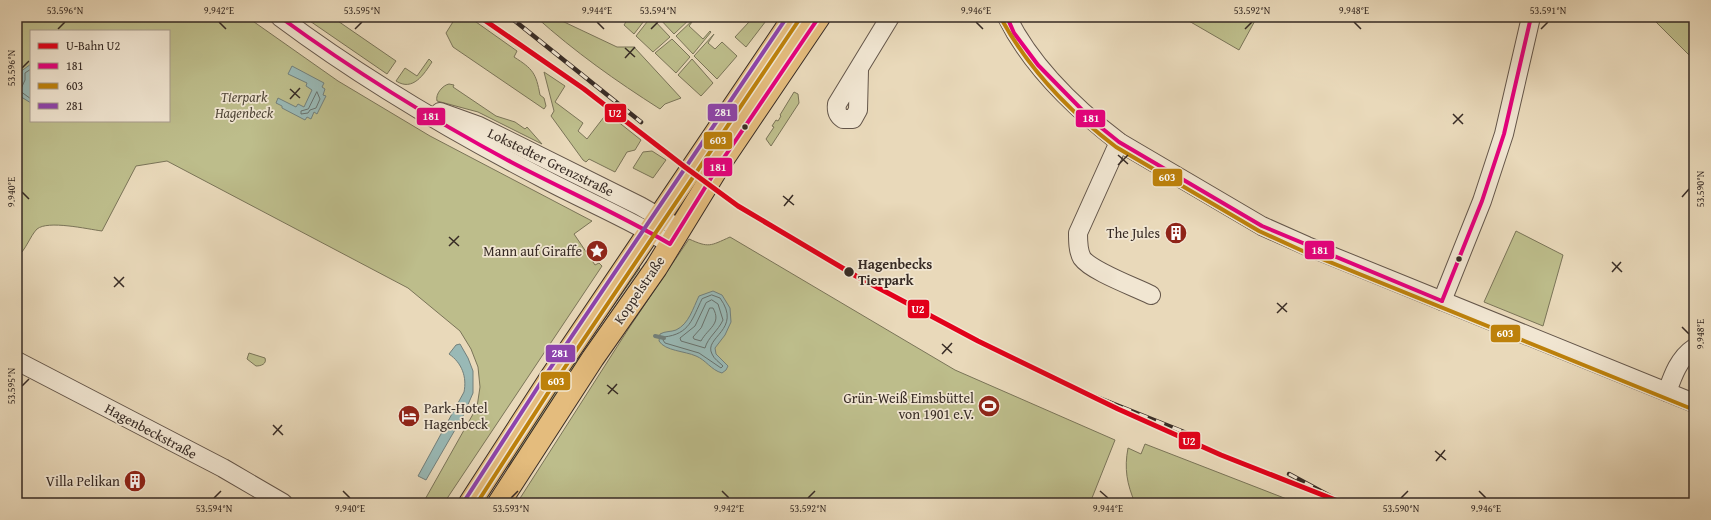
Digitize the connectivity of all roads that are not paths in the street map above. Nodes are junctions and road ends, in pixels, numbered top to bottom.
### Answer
1 (280, 17) edge
2 (794, 17) edge
3 (819, 17) edge
4 (890, 17) edge
5 (1007, 17) edge
6 (1531, 17) edge
7 (859, 70) dead end
8 (1119, 142) junction
9 (655, 224) junction
10 (675, 236) junction
11 (1151, 294) dead end
12 (1442, 301) junction
13 (1694, 348) edge
14 (17, 361) edge
15 (1667, 392) junction
16 (1694, 402) edge
17 (283, 503) edge
18 (470, 503) edge
19 (499, 503) edge

1 - 9 street, Lokstedter Grenzstraße
2 - 9 main road, Koppelstraße
3 - 10 main road, Koppelstraße
4 - 7 street
5 - 8 street
6 - 12 street
8 - 11 street
8 - 12 street
9 - 10 street, Lokstedter Grenzstraße
9 - 18 main road, Koppelstraße
10 - 19 main road, Koppelstraße
12 - 15 street
13 - 15 street
14 - 17 street, Hagenbeckstraße
15 - 16 street

